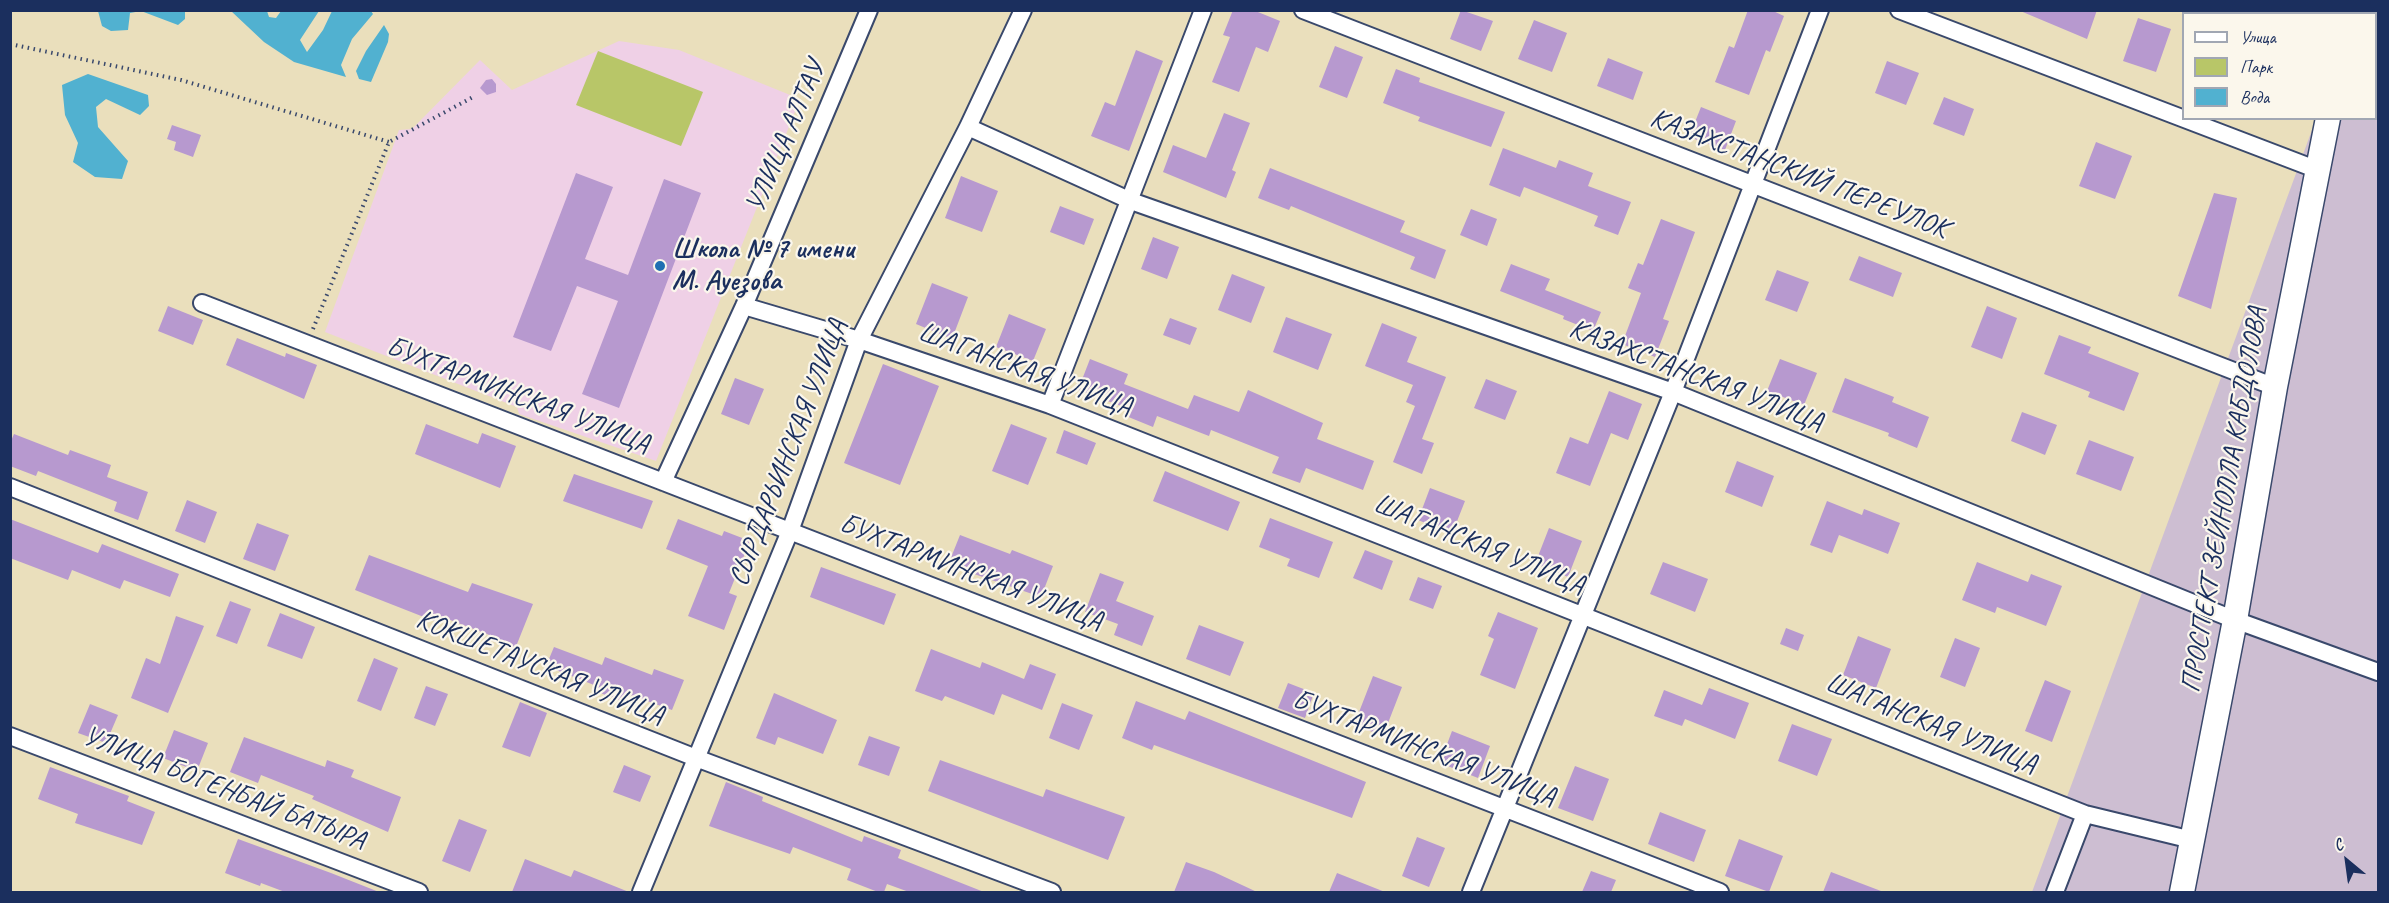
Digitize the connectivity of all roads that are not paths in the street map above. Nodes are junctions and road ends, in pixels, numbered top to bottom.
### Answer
1 (869, 10) edge
2 (1023, 10) edge
3 (1203, 10) edge
4 (1303, 10) edge
5 (1820, 10) edge
6 (1899, 10) edge
7 (2182, 118) edge
8 (2187, 120) edge
9 (2328, 120) edge
10 (968, 127) junction
11 (2318, 170) junction
12 (1752, 185) junction
13 (1131, 201) junction
14 (202, 303) dead end
15 (744, 306) junction
16 (859, 340) junction
17 (2274, 387) junction
18 (1673, 392) junction
19 (1050, 405) junction
20 (663, 482) junction
21 (10, 487) edge
22 (790, 531) junction
23 (1583, 616) junction
24 (2235, 620) junction
25 (2379, 672) edge
26 (10, 736) edge
27 (696, 758) junction
28 (1504, 809) junction
29 (2085, 814) junction
30 (2192, 840) junction
31 (419, 892) edge
32 (641, 892) edge
33 (1052, 892) edge
34 (1471, 892) edge
35 (1720, 892) edge
36 (2055, 892) edge
37 (2182, 892) edge

1 - 15 street, УЛИЦА АЛТАУ
2 - 10 street, СЫРДАРЬИНСКАЯ УЛИЦА
3 - 13 street
4 - 12 street, КАЗАХСТАНСКИЙ ПЕРЕУЛОК
5 - 12 street
6 - 7 street
8 - 11 street
9 - 11 main road, ПРОСПЕКТ ЗЕЙНОЛЛА КАБДОЛОВА
10 - 13 street, КАЗАХСТАНСКАЯ УЛИЦА
10 - 16 street, СЫРДАРЬИНСКАЯ УЛИЦА
11 - 17 main road, ПРОСПЕКТ ЗЕЙНОЛЛА КАБДОЛОВА
12 - 17 street, КАЗАХСТАНСКИЙ ПЕРЕУЛОК
12 - 18 street
13 - 18 street, КАЗАХСТАНСКАЯ УЛИЦА
13 - 19 street
14 - 20 street, БУХТАРМИНСКАЯ УЛИЦА
15 - 16 street, ШАГАНСКАЯ УЛИЦА
15 - 20 street, УЛИЦА АЛТАУ
16 - 19 street, ШАГАНСКАЯ УЛИЦА
16 - 22 street, СЫРДАРЬИНСКАЯ УЛИЦА
17 - 24 main road, ПРОСПЕКТ ЗЕЙНОЛЛА КАБДОЛОВА
18 - 23 street
18 - 24 street, КАЗАХСТАНСКАЯ УЛИЦА
19 - 23 street, ШАГАНСКАЯ УЛИЦА
20 - 22 street, БУХТАРМИНСКАЯ УЛИЦА
21 - 27 street, КОКШЕТАУСКАЯ УЛИЦА
22 - 27 street, СЫРДАРЬИНСКАЯ УЛИЦА
22 - 28 street, БУХТАРМИНСКАЯ УЛИЦА
23 - 28 street
23 - 29 street, ШАГАНСКАЯ УЛИЦА
24 - 25 street, КАЗАХСТАНСКАЯ УЛИЦА
24 - 30 main road, ПРОСПЕКТ ЗЕЙНОЛЛА КАБДОЛОВА
26 - 31 street, УЛИЦА БОГЕНБАЙ БАТЫРА
27 - 32 street, СЫРДАРЬИНСКАЯ УЛИЦА
27 - 33 street, КОКШЕТАУСКАЯ УЛИЦА
28 - 34 street
28 - 35 street, БУХТАРМИНСКАЯ УЛИЦА
29 - 30 street, ШАГАНСКАЯ УЛИЦА
29 - 36 street
30 - 37 main road, ПРОСПЕКТ ЗЕЙНОЛЛА КАБДОЛОВА

